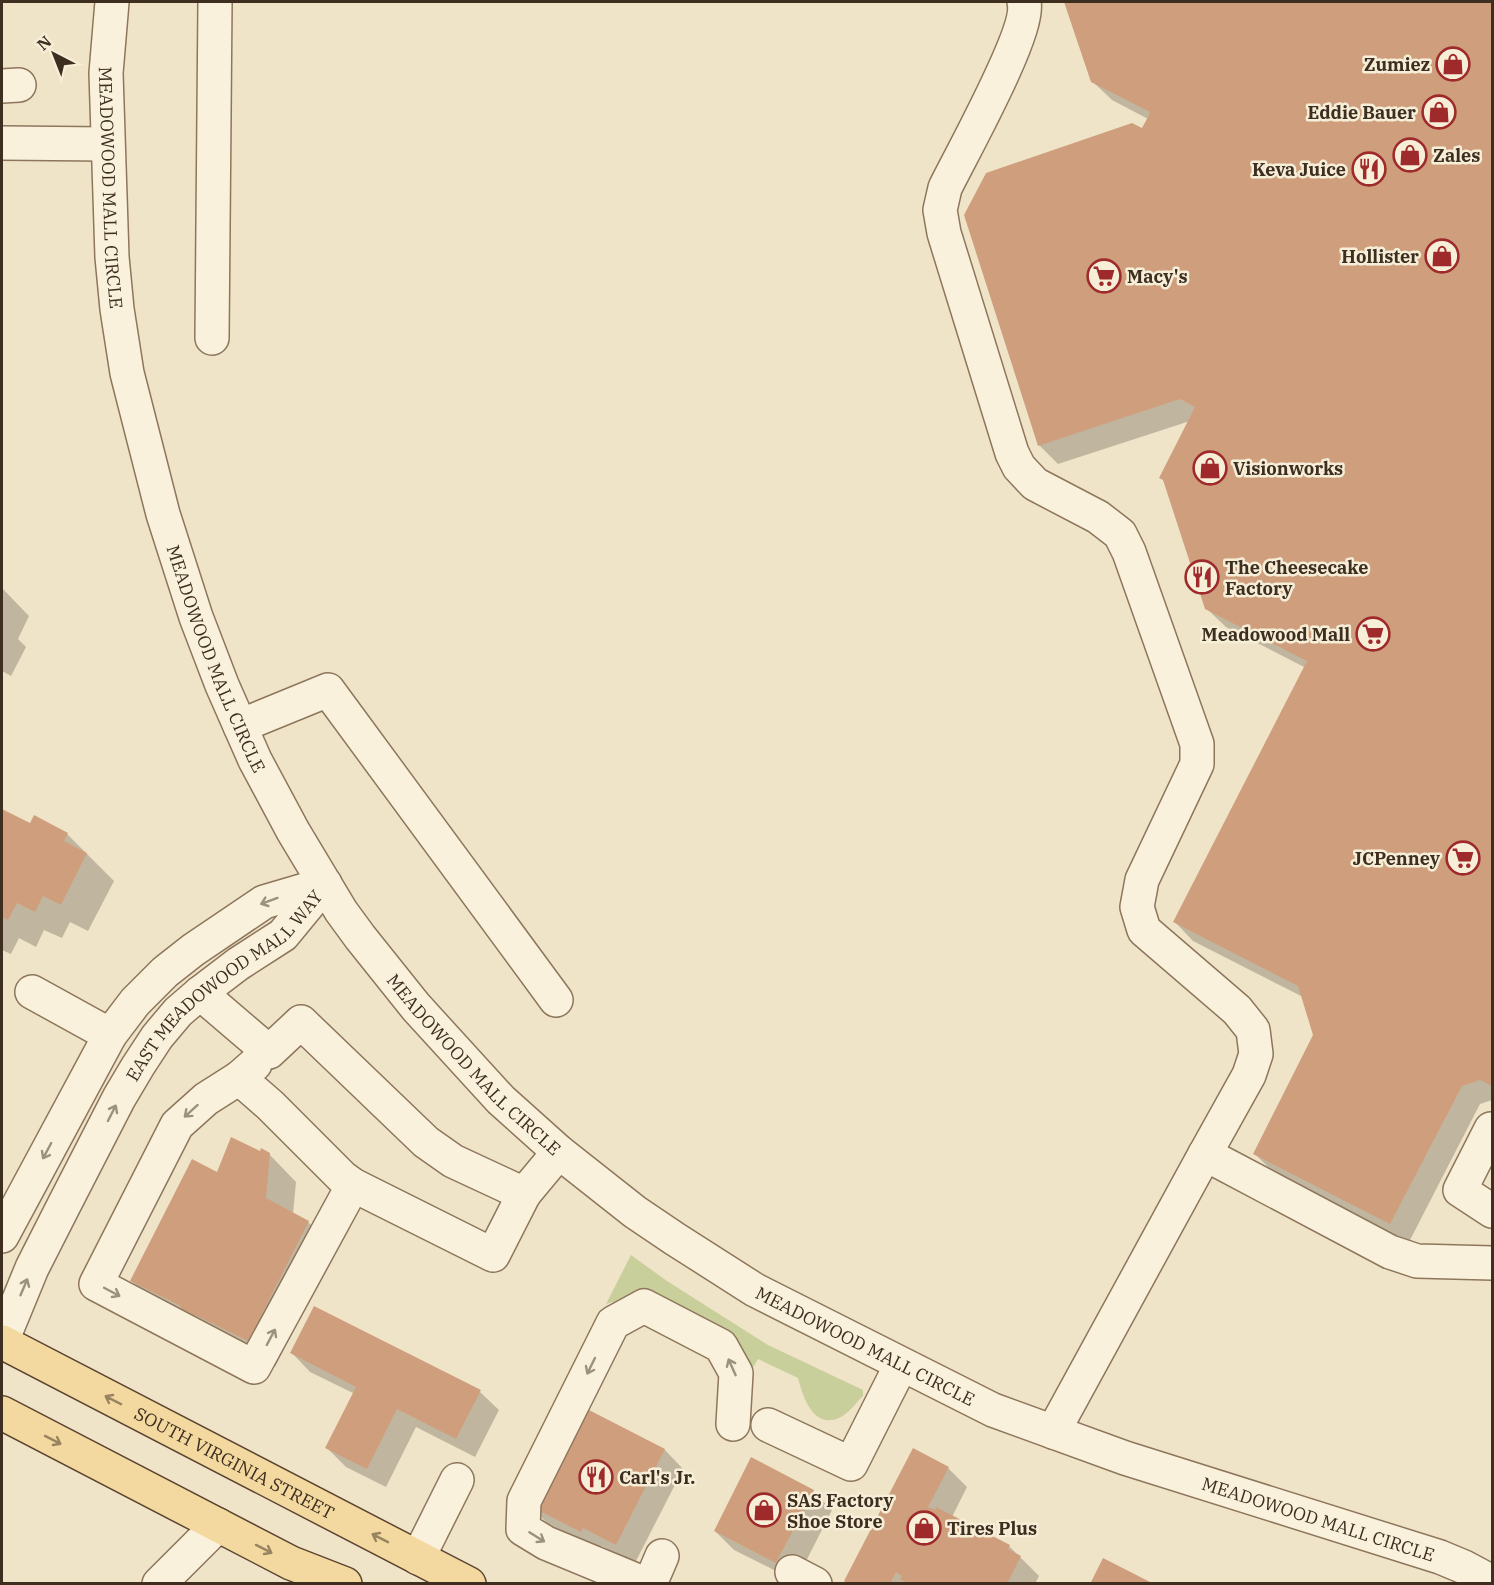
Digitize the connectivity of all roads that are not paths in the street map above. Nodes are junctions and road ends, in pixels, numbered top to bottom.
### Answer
1 (112, 2) edge
2 (215, 2) edge
3 (1024, 2) edge
4 (2, 143) edge
5 (107, 144) junction
6 (212, 338) dead end
7 (240, 726) junction
8 (325, 884) junction
9 (33, 992) dead end
10 (200, 993) junction
11 (556, 1000) dead end
12 (110, 1035) junction
13 (269, 1052) junction
14 (239, 1078) junction
15 (1492, 1130) edge
16 (559, 1152) junction
17 (1205, 1154) junction
18 (353, 1185) junction
19 (524, 1194) junction
20 (1492, 1211) edge
21 (2, 1236) edge
22 (1492, 1263) edge
23 (2, 1342) edge
24 (901, 1365) junction
25 (2, 1413) edge
26 (733, 1424) dead end
27 (768, 1425) dead end
28 (1053, 1432) junction
29 (457, 1480) dead end
30 (218, 1525) junction
31 (418, 1558) junction
32 (1492, 1582) edge
33 (159, 1584) edge
34 (345, 1584) edge
35 (469, 1584) edge
36 (645, 1584) edge

1 - 5 street, MEADOWOOD MALL CIRCLE
2 - 6 street
3 - 17 street
4 - 5 street
5 - 7 street, MEADOWOOD MALL CIRCLE
7 - 8 street, MEADOWOOD MALL CIRCLE
7 - 11 street
8 - 10 street, EAST MEADOWOOD MALL WAY
8 -> 12 street, EAST MEADOWOOD MALL WAY
8 - 16 street, MEADOWOOD MALL CIRCLE
9 - 12 street
10 - 13 street
23 -> 10 street, EAST MEADOWOOD MALL WAY
12 -> 21 street, EAST MEADOWOOD MALL WAY
13 - 14 street
13 - 19 street
14 - 18 street
14 -> 18 street
15 - 20 street
16 - 19 street
16 - 24 street, MEADOWOOD MALL CIRCLE
17 - 22 street
17 - 28 street
18 - 19 street
31 -> 23 main road, SOUTH VIRGINIA STREET
24 - 27 street
24 - 28 street, MEADOWOOD MALL CIRCLE
25 -> 30 main road
26 -> 36 street
28 - 32 street, MEADOWOOD MALL CIRCLE
29 - 31 street
30 - 33 street
30 -> 34 main road
31 - 35 main road, SOUTH VIRGINIA STREET

